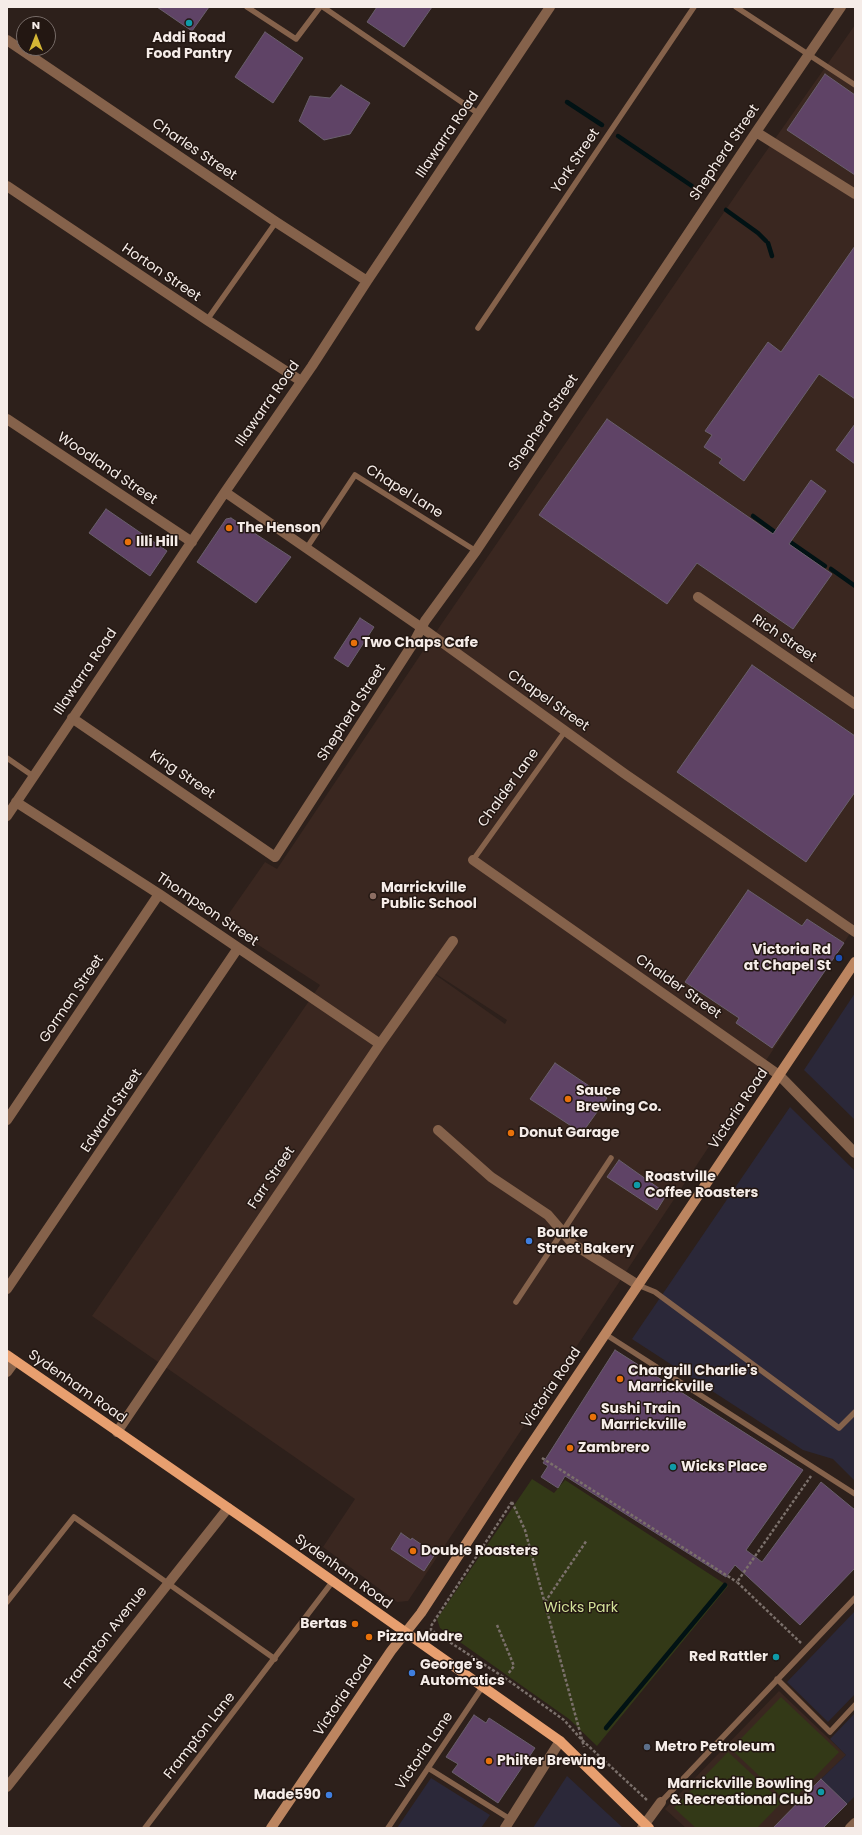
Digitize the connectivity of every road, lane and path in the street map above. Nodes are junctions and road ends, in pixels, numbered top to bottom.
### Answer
1 (247, 7) edge
2 (322, 7) edge
3 (550, 7) edge
4 (694, 7) edge
5 (736, 7) edge
6 (841, 7) edge
7 (7, 40) edge
8 (809, 54) junction
9 (855, 85) edge
10 (479, 114) junction
11 (756, 132) junction
12 (7, 186) edge
13 (855, 194) edge
14 (276, 222) junction
15 (367, 281) junction
16 (206, 320) junction
17 (478, 328) dead end
18 (301, 381) junction
19 (7, 419) edge
20 (224, 492) junction
21 (192, 542) junction
22 (306, 549) junction
23 (476, 551) junction
24 (698, 597) dead end
25 (422, 628) junction
26 (855, 704) edge
27 (72, 718) junction
28 (566, 730) junction
29 (7, 758) edge
30 (33, 776) junction
31 (16, 802) junction
32 (7, 816) edge
33 (275, 857) joint
34 (473, 860) joint
35 (160, 894) junction
36 (855, 932) edge
37 (454, 941) dead end
38 (238, 948) junction
39 (855, 962) edge
40 (380, 1044) junction
41 (779, 1075) junction
42 (7, 1120) edge
43 (438, 1130) dead end
44 (855, 1153) edge
45 (611, 1158) dead end
46 (564, 1232) junction
47 (638, 1285) junction
48 (7, 1290) edge
49 (516, 1302) dead end
50 (605, 1334) junction
51 (11, 1358) edge
52 (7, 1372) edge
53 (855, 1412) edge
54 (117, 1432) junction
55 (542, 1458) dead end
56 (815, 1469) junction
57 (855, 1494) edge
58 (228, 1508) junction
59 (587, 1540) dead end
60 (333, 1581) junction
61 (737, 1582) junction
62 (168, 1583) junction
63 (855, 1598) edge
64 (7, 1602) edge
65 (545, 1602) junction
66 (497, 1625) dead end
67 (405, 1634) junction
68 (806, 1648) junction
69 (275, 1659) junction
70 (508, 1674) dead end
71 (776, 1679) junction
72 (483, 1686) junction
73 (855, 1706) edge
74 (582, 1740) junction
75 (560, 1741) junction
76 (428, 1768) junction
77 (590, 1771) junction
78 (7, 1787) edge
79 (659, 1805) junction
80 (855, 1823) edge
81 (507, 1824) edge
82 (646, 1827) edge
83 (145, 1828) edge
84 (271, 1828) edge
85 (388, 1828) edge
86 (850, 1828) edge

1 - 2 lane
2 - 10 lane
3 - 10 street, Illawarra Road
4 - 17 lane, York Street
5 - 8 lane
6 - 8 street, Shepherd Street
7 - 14 street, Charles Street
8 - 9 lane
8 - 11 street, Shepherd Street
10 - 15 street, Illawarra Road
11 - 13 street
11 - 23 street, Shepherd Street
12 - 16 street, Horton Street
14 - 15 street, Charles Street
14 - 16 lane
15 - 18 street, Illawarra Road
16 - 18 street, Horton Street
18 - 20 street, Illawarra Road
19 - 21 street, Woodland Street
20 - 21 street, Illawarra Road
20 - 22 street, Chapel Street
21 - 27 street, Illawarra Road
22 - 23 lane, Chapel Lane
22 - 25 street, Chapel Street
23 - 25 street, Shepherd Street
24 - 26 street, Rich Street
25 - 28 street, Chapel Street
25 - 33 street, Shepherd Street
27 - 30 street, Illawarra Road
27 - 33 street, King Street
28 - 34 lane, Chalder Lane
28 - 36 street, Chapel Street
29 - 30 lane
30 - 31 street, Illawarra Road
31 - 32 street, Illawarra Road
31 - 35 street, Thompson Street
34 - 41 street, Chalder Street
35 - 38 street, Thompson Street
35 - 42 street, Gorman Street
37 - 40 street, Farr Street
38 - 40 street, Thompson Street
38 - 48 street, Edward Street
39 - 41 main road, Victoria Road
40 - 54 street, Farr Street
41 - 44 street, Chalder Street
41 - 47 main road, Victoria Road
43 - 46 street
45 - 46 lane
46 - 47 street
46 - 49 lane
47 - 50 main road, Victoria Road
47 - 53 lane
50 - 56 lane
50 - 67 main road, Victoria Road
51 - 52 street
51 - 54 main road, Sydenham Road
54 - 58 main road, Sydenham Road
55 - 61 path
56 - 57 lane
56 - 61 path
58 - 60 main road, Sydenham Road
58 - 62 street, Frampton Avenue
59 - 65 path
60 - 67 main road, Sydenham Road
60 - 69 lane, Frampton Lane
61 - 68 path
62 - 64 lane
62 - 69 lane
62 - 78 street, Frampton Avenue
63 - 68 lane
65 - 74 path
65 - 74 path
66 - 70 path
67 - 72 main road, Sydenham Road
67 - 84 main road, Victoria Road
68 - 71 lane
69 - 83 lane, Frampton Lane
71 - 73 lane
71 - 79 lane
72 - 75 main road, Sydenham Road
72 - 76 lane, Victoria Lane
74 - 77 path
74 - 79 path
75 - 77 main road, Sydenham Road
75 - 81 street
76 - 81 lane
76 - 85 lane, Victoria Lane
77 - 82 main road, Sydenham Road
79 - 82 street
80 - 86 street

